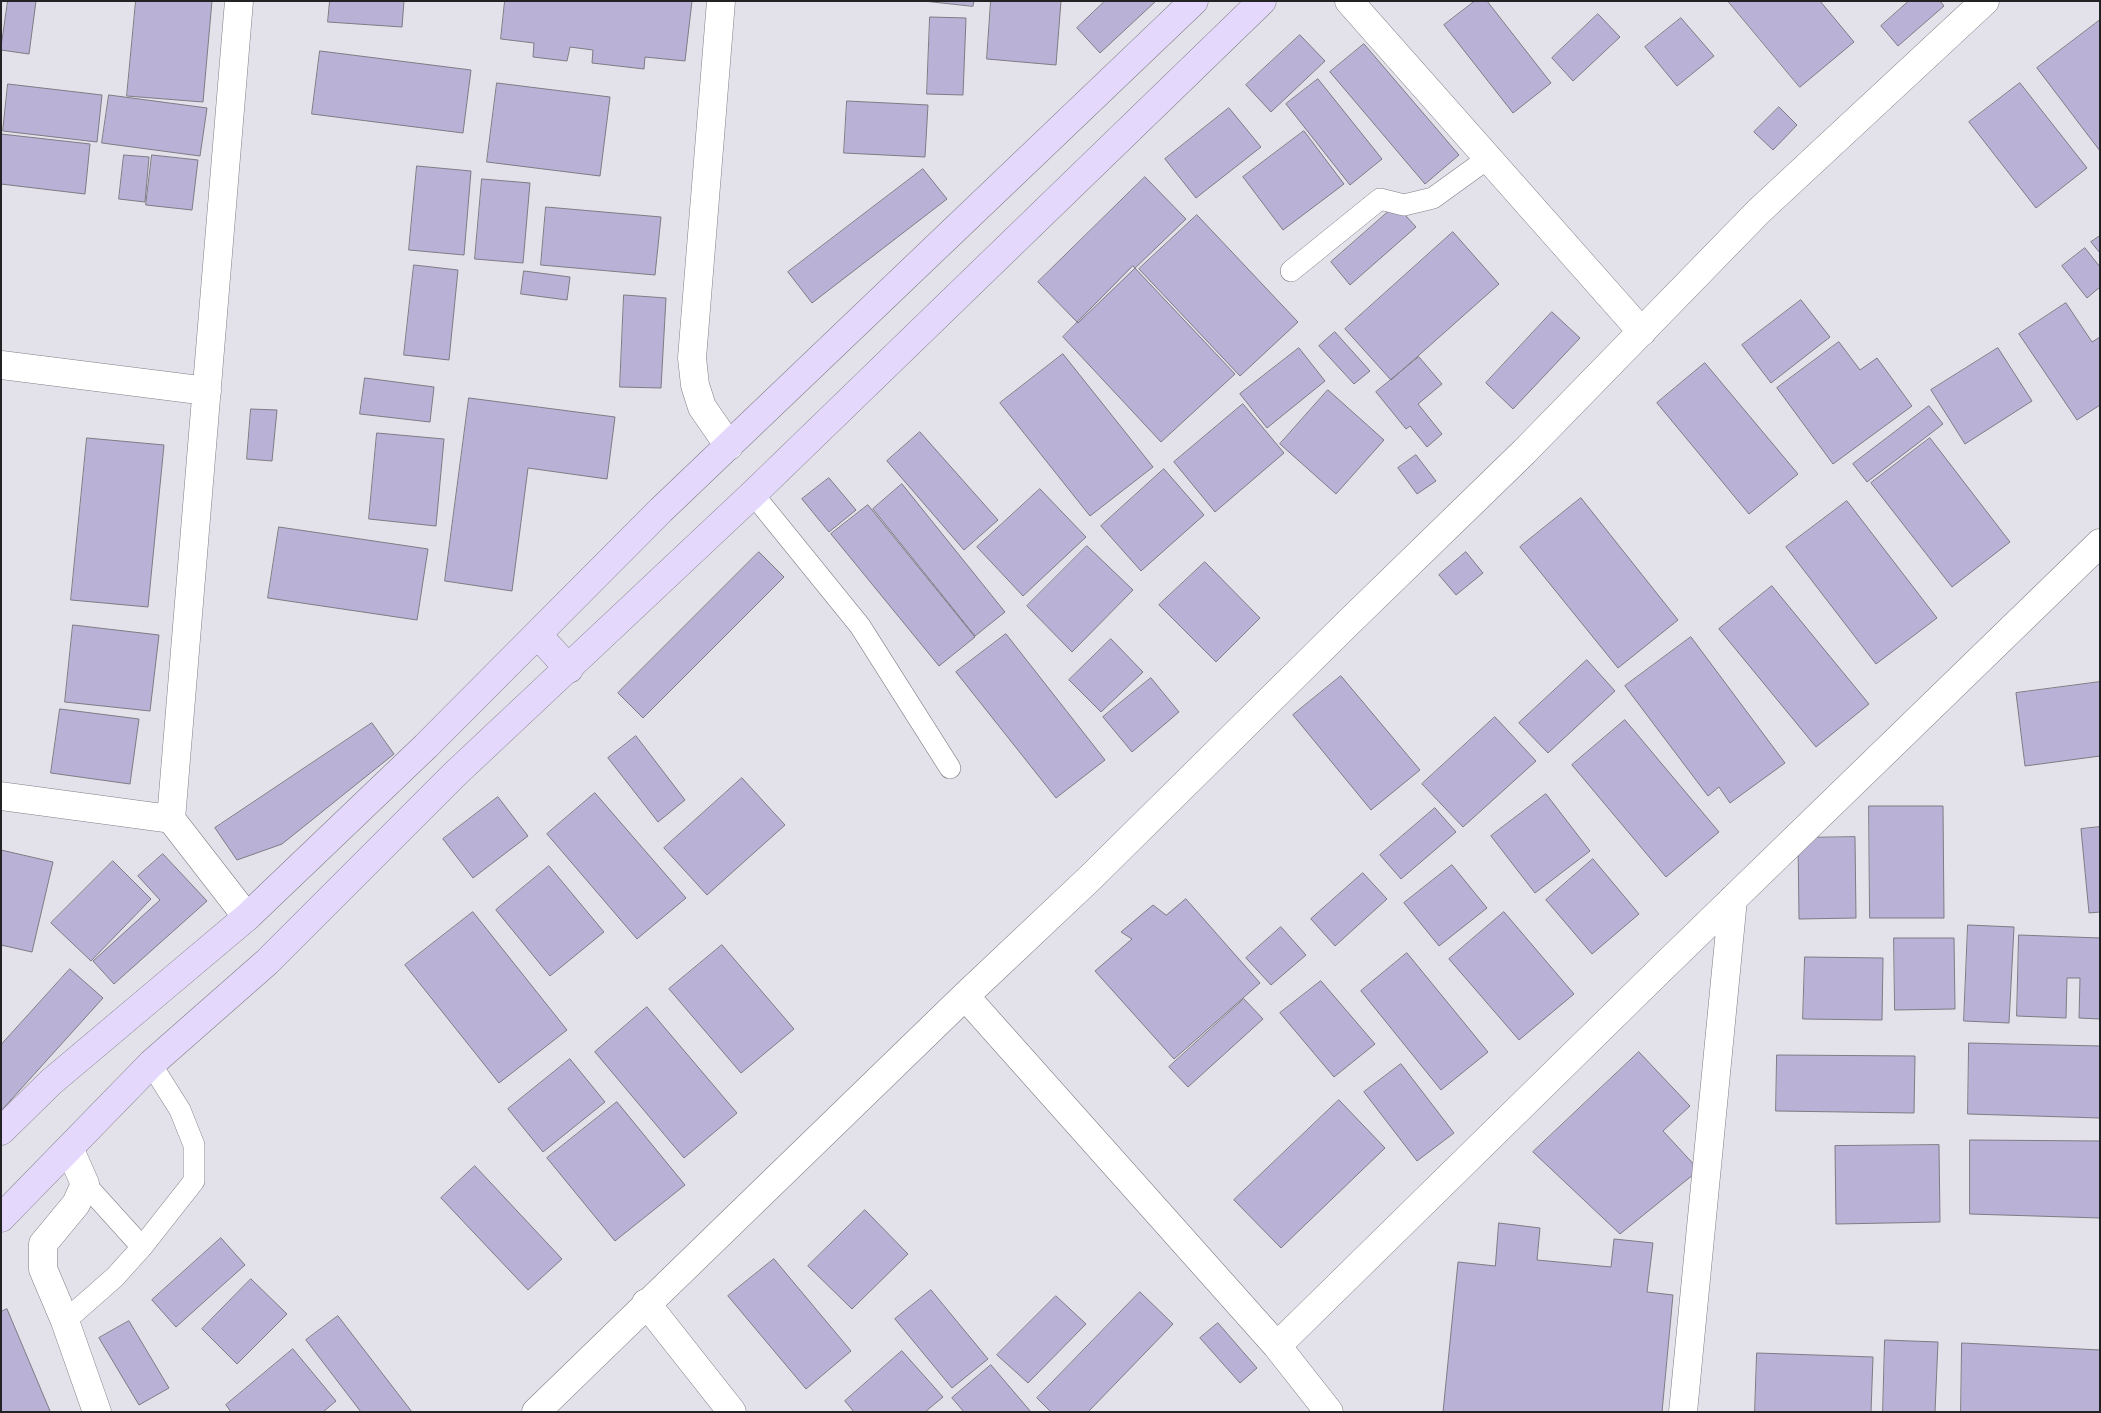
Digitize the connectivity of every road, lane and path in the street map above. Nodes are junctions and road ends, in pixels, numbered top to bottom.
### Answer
1 (240, 1) edge
2 (721, 1) edge
3 (1194, 1) edge
4 (1262, 1) edge
5 (1349, 1) edge
6 (1985, 1) edge
7 (1487, 159) junction
8 (1291, 271) dead end
9 (1642, 332) junction
10 (1, 366) edge
11 (207, 390) junction
12 (729, 446) junction
13 (753, 494) junction
14 (2100, 543) edge
15 (538, 635) junction
16 (569, 669) junction
17 (950, 768) dead end
18 (1, 796) edge
19 (171, 819) junction
20 (1733, 899) junction
21 (247, 917) junction
22 (965, 996) junction
23 (151, 1064) junction
24 (1, 1131) edge
25 (70, 1150) junction
26 (85, 1184) junction
27 (1, 1218) edge
28 (142, 1247) junction
29 (646, 1303) junction
30 (65, 1321) junction
31 (1277, 1346) junction
32 (97, 1412) edge
33 (536, 1412) edge
34 (732, 1412) edge
35 (1330, 1412) edge
36 (1683, 1412) edge

1 - 11 street
2 - 12 street
3 - 12 main road
4 - 13 main road
5 - 7 street
6 - 9 street
7 - 8 lane
7 - 9 street
9 - 22 street
10 - 11 street
11 - 19 street
12 - 15 main road
13 - 16 main road
13 - 17 lane
14 - 20 street
15 - 16 main road
15 - 21 main road
16 - 23 main road
18 - 19 street
19 - 21 street
20 - 31 street
20 - 36 street
21 - 24 main road
22 - 29 street
22 - 31 street
23 - 25 main road
23 - 28 lane
25 - 26 street
25 - 27 main road
26 - 28 lane
26 - 30 street
28 - 30 lane
29 - 33 street
29 - 34 street
30 - 32 street
31 - 35 street

